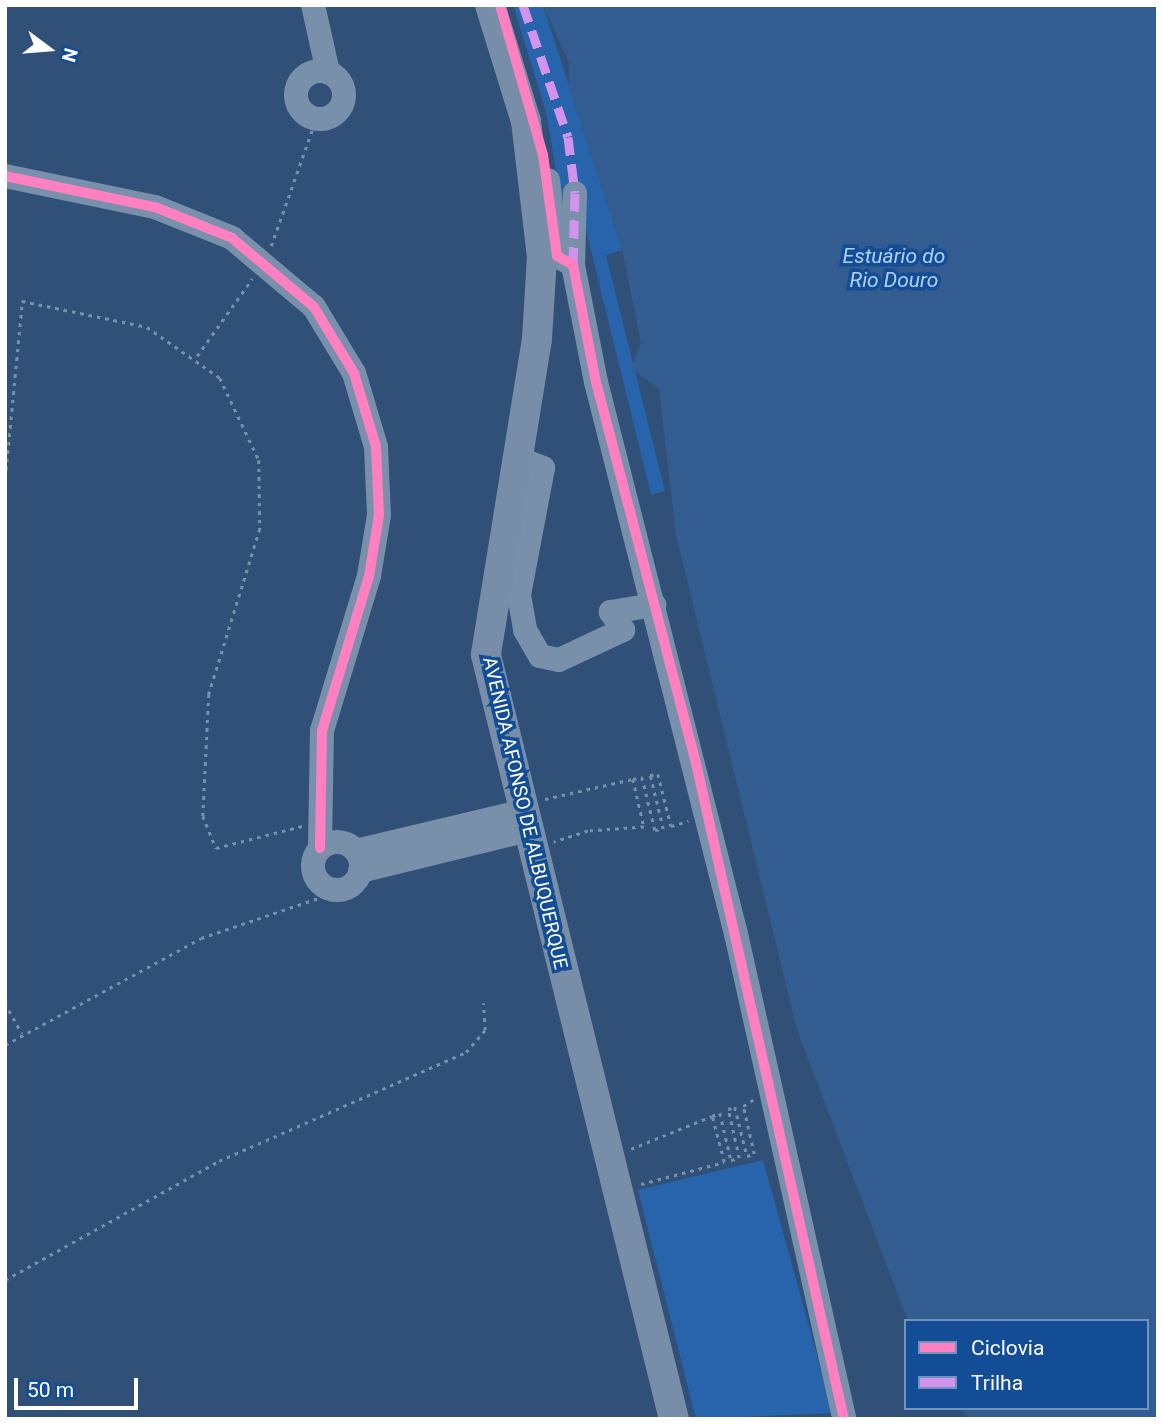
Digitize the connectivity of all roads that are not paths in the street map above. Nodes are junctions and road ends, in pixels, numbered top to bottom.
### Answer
1 (313, 5) edge
2 (489, 5) edge
3 (328, 72) junction
4 (5, 176) edge
5 (548, 180) dead end
6 (575, 193) dead end
7 (573, 265) junction
8 (517, 458) junction
9 (654, 606) junction
10 (531, 823) junction
11 (345, 853) junction
12 (674, 1419) edge
13 (844, 1419) edge

1 - 3 street
2 - 8 main road, AVENIDA AFONSO DE ALBUQUERQUE
3 - 3 street
4 - 11 street
5 - 7 street
6 - 7 street
7 - 9 street
8 - 9 street
8 - 10 main road, AVENIDA AFONSO DE ALBUQUERQUE
9 - 13 street
10 - 11 street
10 - 12 main road, AVENIDA AFONSO DE ALBUQUERQUE
11 - 11 street

